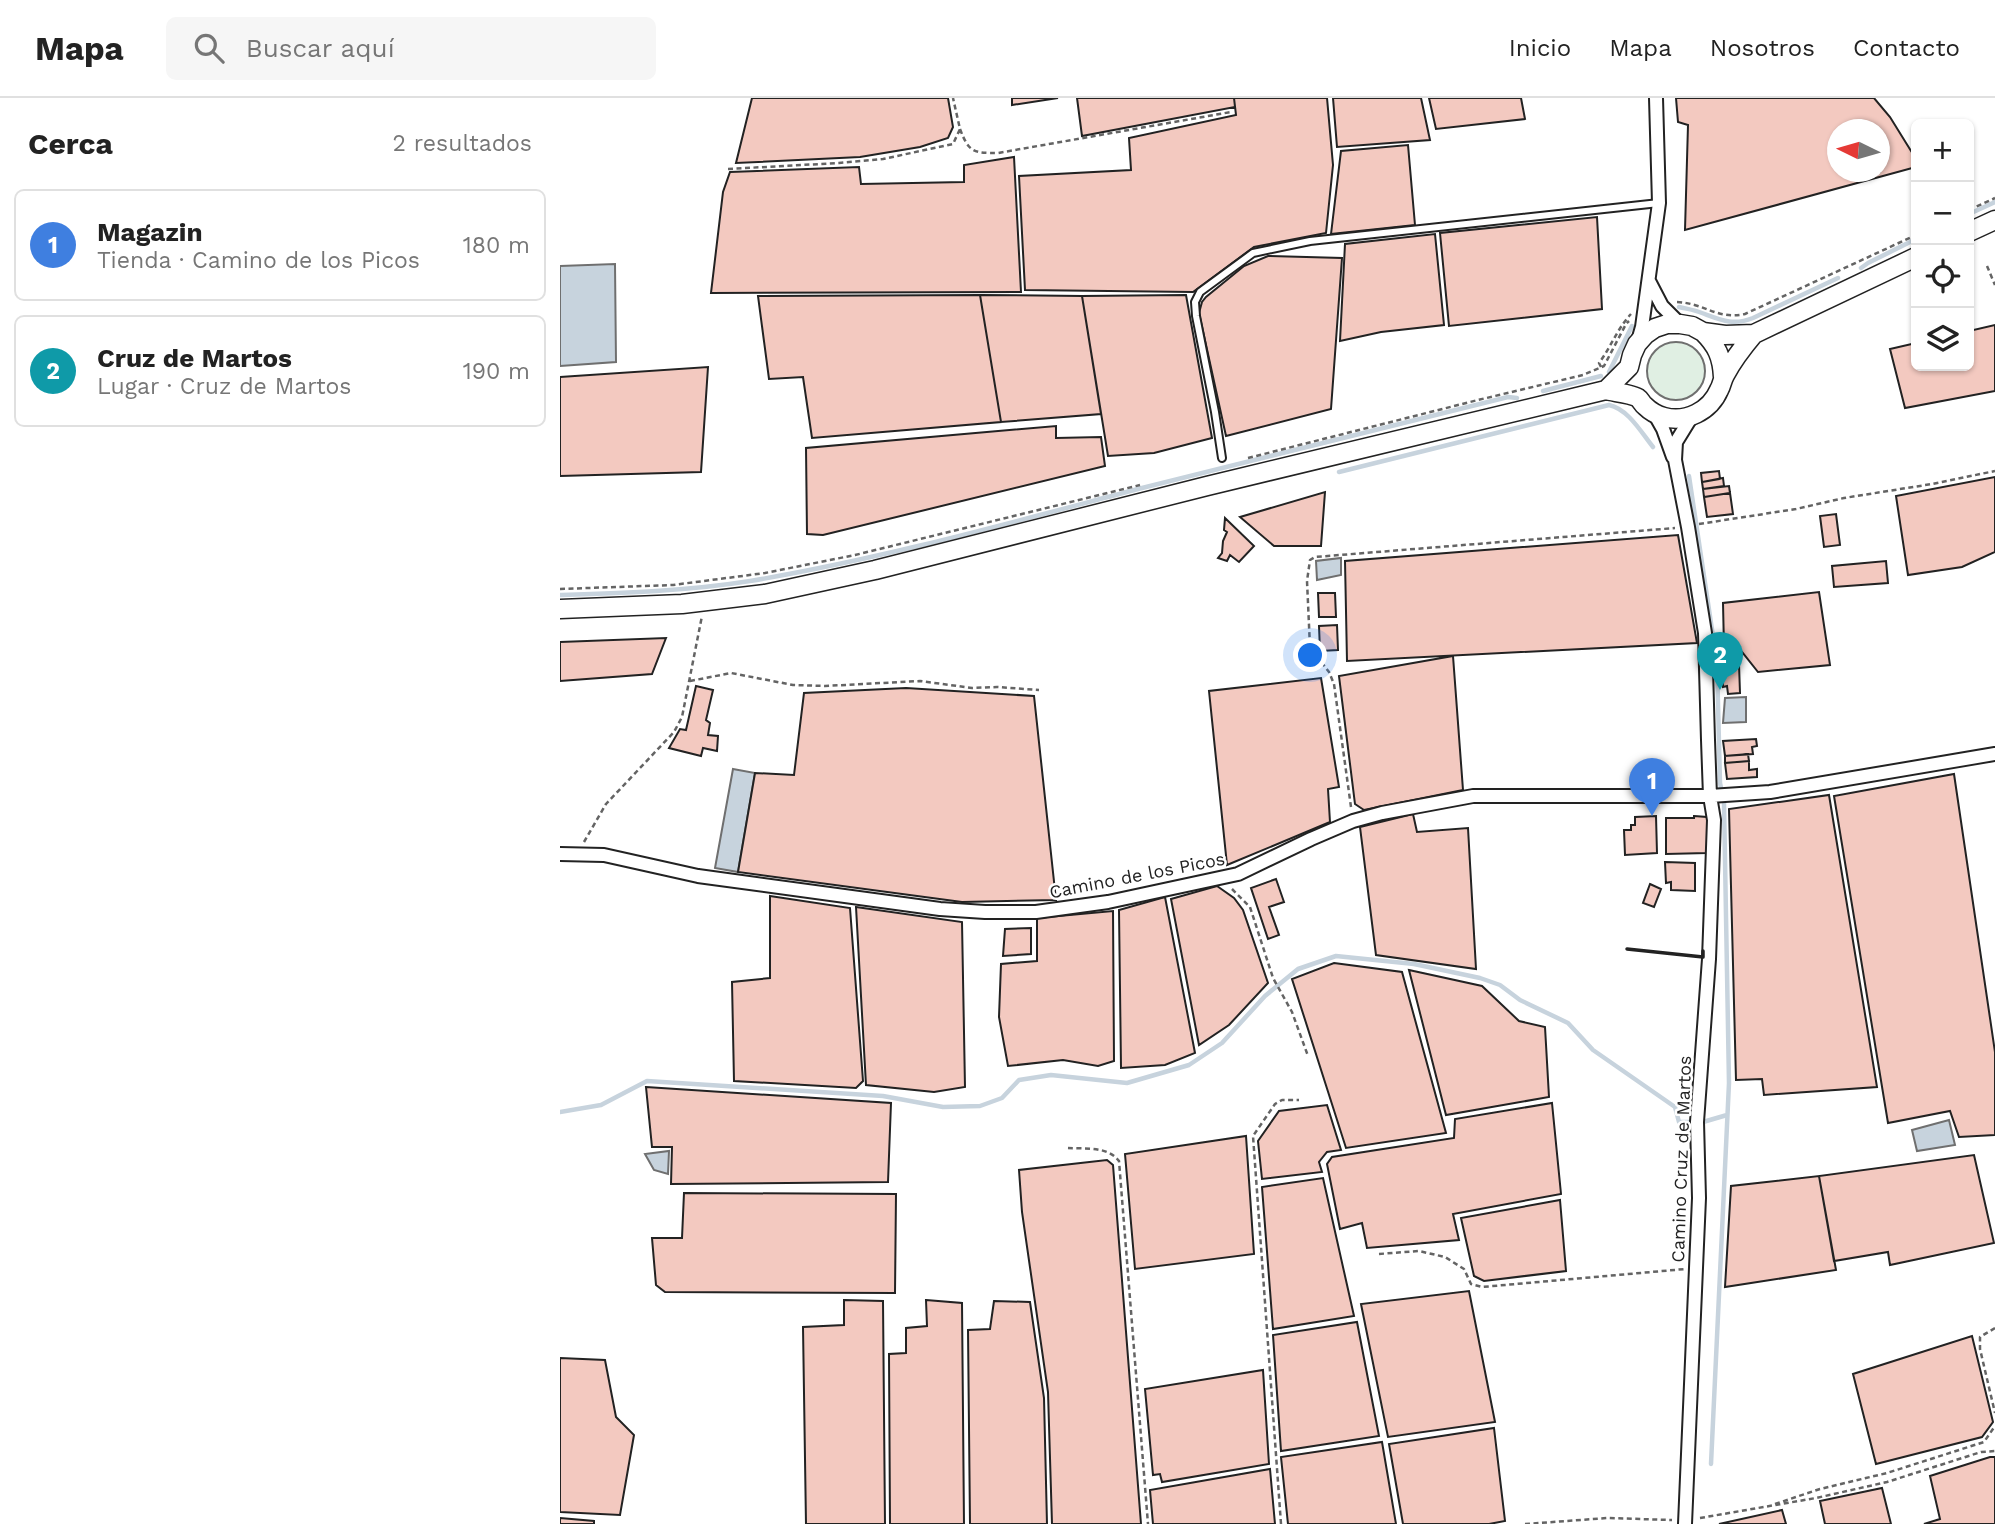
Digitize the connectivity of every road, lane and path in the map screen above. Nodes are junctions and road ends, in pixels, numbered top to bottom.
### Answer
1 (953, 98) edge
2 (1656, 98) edge
3 (1231, 112) dead end
4 (960, 129) junction
5 (728, 169) dead end
6 (1995, 198) edge
7 (1659, 203) junction
8 (1974, 208) edge
9 (1995, 220) edge
10 (1974, 230) edge
11 (1911, 237) edge
12 (1911, 259) edge
13 (1987, 266) dead end
14 (1649, 281) junction
15 (1995, 285) edge
16 (1661, 306) junction
17 (1645, 307) junction
18 (1680, 324) junction
19 (1703, 332) junction
20 (1754, 334) junction
21 (1637, 344) junction
22 (1602, 368) junction
23 (1723, 377) junction
24 (1606, 390) junction
25 (1654, 413) junction
26 (1692, 416) junction
27 (1222, 458) dead end
28 (1675, 460) junction
29 (1239, 461) dead end
30 (1995, 471) edge
31 (1146, 484) dead end
32 (1705, 523) dead end
33 (1688, 527) junction
34 (560, 589) edge
35 (705, 601) junction
36 (560, 608) edge
37 (690, 681) junction
38 (1039, 690) dead end
39 (1995, 754) edge
40 (1719, 796) junction
41 (1353, 821) junction
42 (560, 854) edge
43 (578, 854) junction
44 (1219, 878) junction
45 (1308, 1056) dead end
46 (1299, 1100) dead end
47 (1068, 1148) dead end
48 (1379, 1254) dead end
49 (1695, 1268) junction
50 (1995, 1328) edge
51 (1995, 1413) edge
52 (1995, 1426) edge
53 (1995, 1451) edge
54 (1765, 1507) junction
55 (1685, 1522) edge
56 (1148, 1524) edge
57 (1281, 1524) edge
58 (1525, 1524) edge

1 - 4 path
2 - 7 street
3 - 4 path
4 - 5 path
6 - 8 path
7 - 14 street
7 - 27 lane
9 - 10 main road
11 - 16 path
12 - 20 main road
13 - 15 path
14 - 16 street
14 - 17 street
16 - 18 street
17 - 21 street
17 - 22 path
17 - 22 path
18 - 19 main road
18 - 21 main road
19 - 20 main road
19 - 23 main road
20 - 23 main road
21 - 24 main road
22 - 24 path
22 - 29 path
23 - 26 main road
24 - 25 main road
24 - 35 main road
25 - 26 main road
25 - 28 street
26 - 28 street
28 - 33 street, Camino Cruz de Martos
30 - 32 path
31 - 34 path
33 - 40 street, Camino Cruz de Martos
33 - 41 path
35 - 36 main road
35 - 37 path
37 - 38 path
37 - 43 path
39 - 40 street, Camino de los Picos
40 - 41 street, Camino de los Picos
40 - 49 street, Camino Cruz de Martos
41 - 44 street, Camino de los Picos
42 - 43 street, Camino de los Picos
43 - 44 street, Camino de los Picos
44 - 45 path
46 - 57 path
47 - 56 path
48 - 49 path
49 - 55 street, Camino Cruz de Martos
50 - 51 path
52 - 54 path
53 - 54 path
54 - 55 path
55 - 58 path

